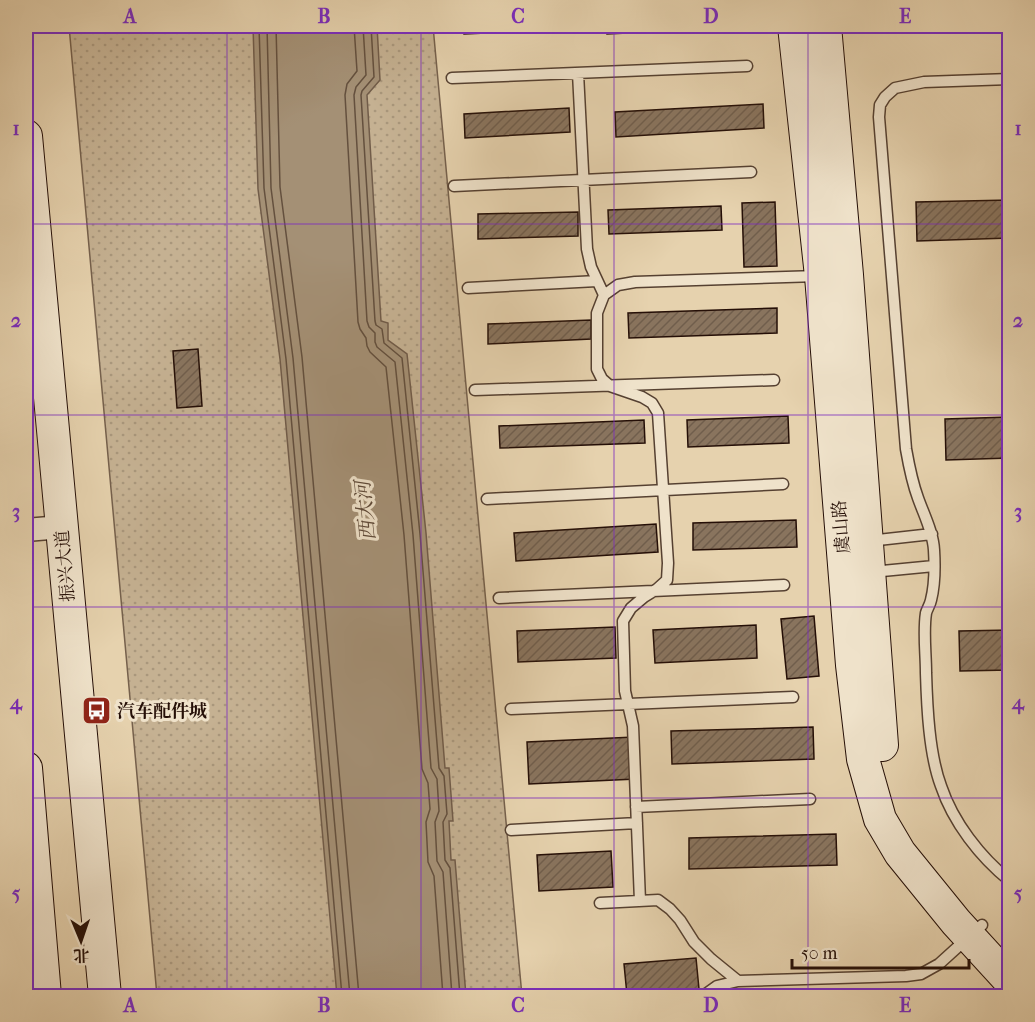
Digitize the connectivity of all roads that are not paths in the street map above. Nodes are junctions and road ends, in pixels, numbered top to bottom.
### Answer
1 (794, 26) edge
2 (825, 26) edge
3 (747, 66) dead end
4 (578, 73) junction
5 (452, 78) dead end
6 (1010, 79) edge
7 (26, 136) edge
8 (751, 172) dead end
9 (584, 180) junction
10 (454, 186) dead end
11 (834, 275) junction
12 (597, 281) junction
13 (468, 288) dead end
14 (604, 295) junction
15 (774, 381) dead end
16 (610, 386) junction
17 (475, 390) dead end
18 (783, 484) dead end
19 (663, 490) junction
20 (487, 499) dead end
21 (61, 527) junction
22 (26, 530) edge
23 (932, 534) junction
24 (867, 541) junction
25 (934, 566) junction
26 (869, 572) junction
27 (784, 585) dead end
28 (654, 591) junction
29 (498, 598) dead end
30 (793, 697) dead end
31 (628, 704) junction
32 (511, 709) dead end
33 (26, 768) edge
34 (810, 799) dead end
35 (636, 807) junction
36 (637, 823) junction
37 (511, 830) dead end
38 (1010, 881) edge
39 (640, 901) junction
40 (600, 903) dead end
41 (976, 931) junction
42 (33, 947) edge
43 (1010, 955) edge
44 (738, 981) junction
45 (1010, 981) edge
46 (45, 996) edge
47 (105, 996) edge
48 (703, 996) edge

1 - 11 street, 虞山路
2 - 11 street, 虞山路
3 - 4 lane
4 - 5 lane
4 - 9 lane
6 - 23 lane
7 - 21 street, 振兴大道
8 - 9 lane
9 - 10 lane
9 - 12 lane
11 - 14 lane
11 - 24 street, 虞山路
11 - 41 street, 虞山路
12 - 13 lane
12 - 14 lane
14 - 16 lane
15 - 16 lane
16 - 17 lane
16 - 19 lane
18 - 19 lane
19 - 20 lane
19 - 28 lane
21 - 22 street
21 - 47 street, 振兴大道
23 - 24 lane
23 - 25 lane
24 - 26 street, 虞山路
25 - 26 lane
25 - 38 lane
26 - 41 street, 虞山路
27 - 28 lane
28 - 29 lane
28 - 31 lane
30 - 31 lane
31 - 32 lane
31 - 35 lane
33 - 42 street
34 - 35 lane
35 - 36 lane
36 - 37 lane
36 - 39 lane
39 - 40 lane
39 - 44 lane
41 - 43 street, 虞山路
41 - 44 lane
41 - 45 street, 虞山路
42 - 46 street
44 - 48 lane

